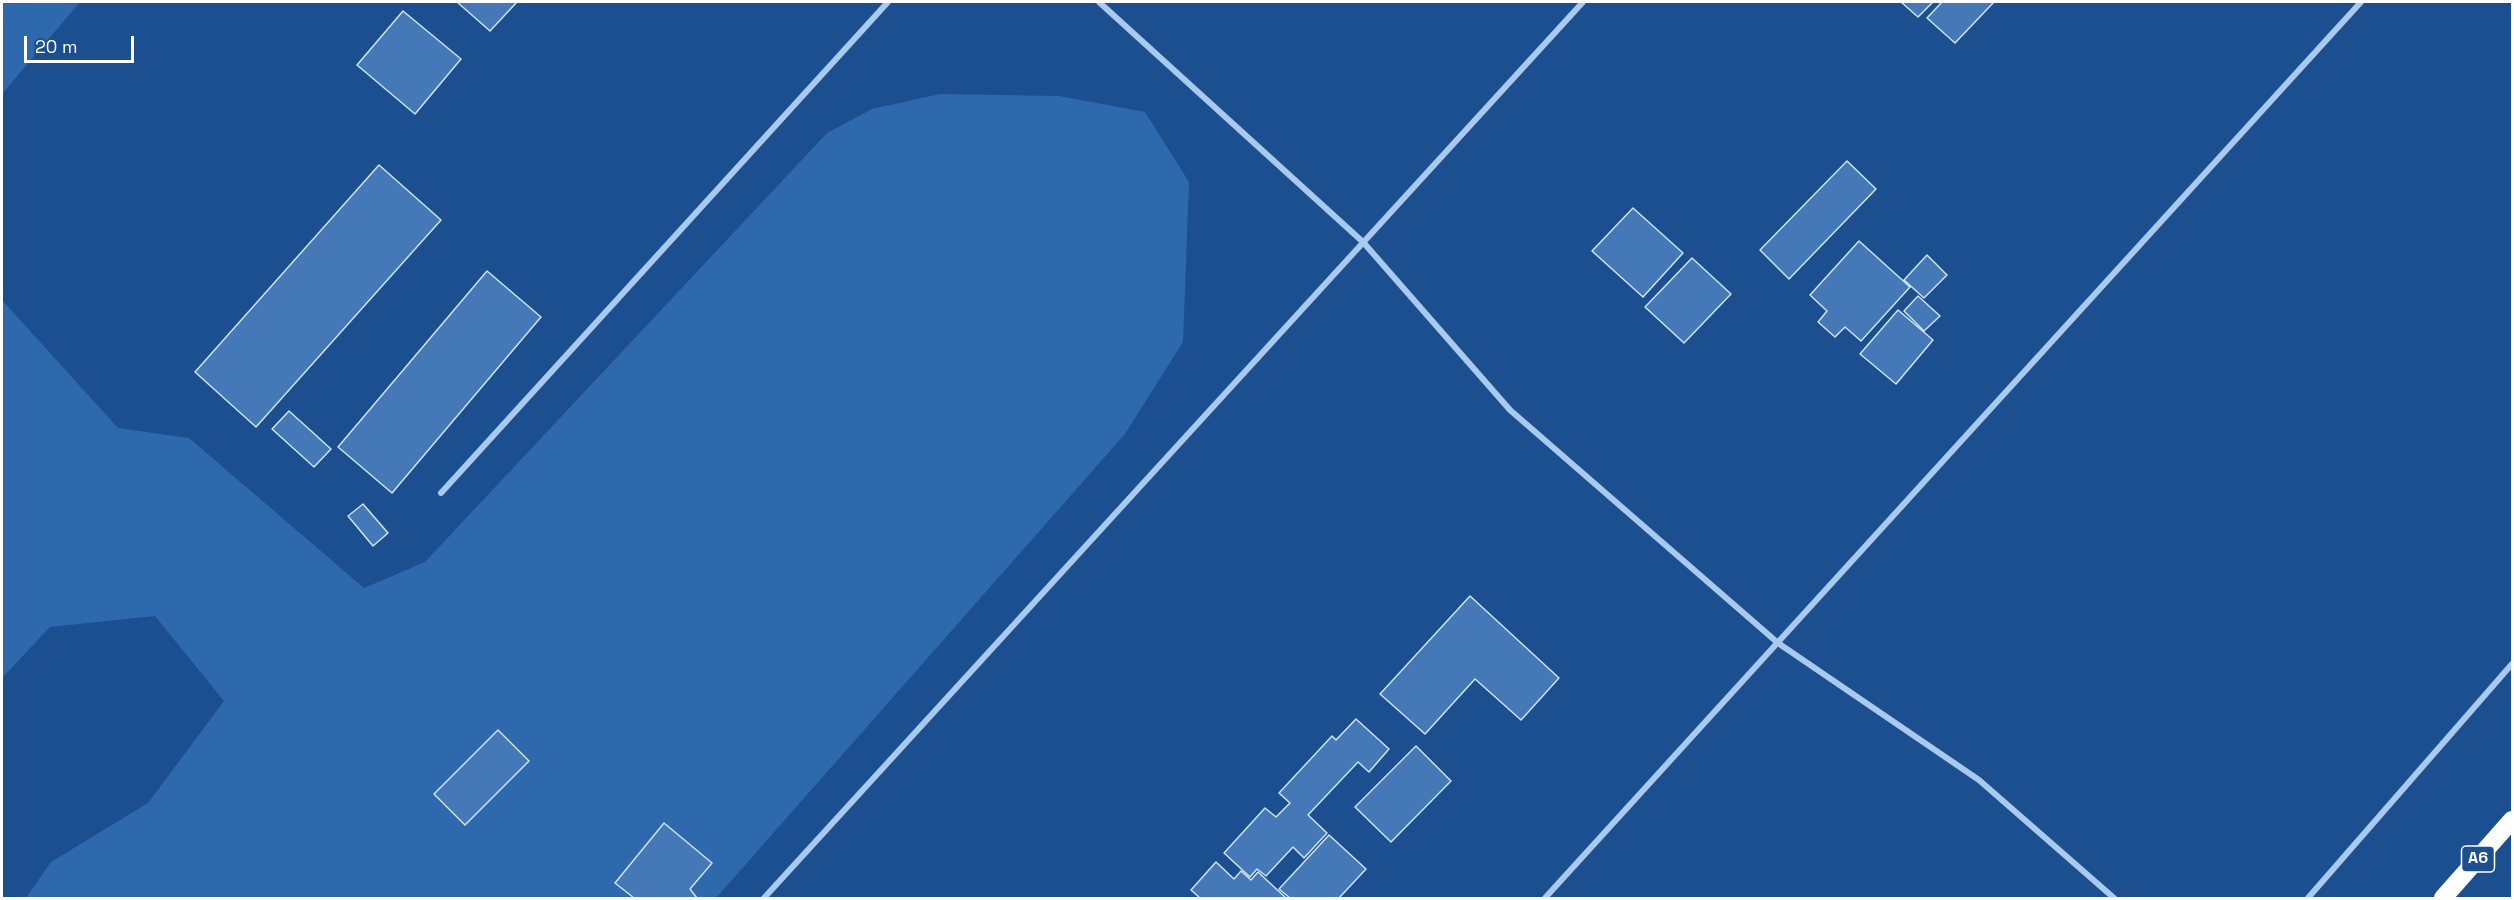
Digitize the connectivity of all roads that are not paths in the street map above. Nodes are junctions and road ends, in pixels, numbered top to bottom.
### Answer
1 (888, 2) edge
2 (1100, 2) edge
3 (1583, 2) edge
4 (2361, 2) edge
5 (1363, 242) junction
6 (441, 493) dead end
7 (1778, 643) junction
8 (2512, 664) edge
9 (2512, 820) edge
10 (764, 898) edge
11 (1545, 898) edge
12 (2114, 898) edge
13 (2308, 898) edge
14 (2443, 898) edge

1 - 6 street
2 - 5 street
3 - 5 street
4 - 7 street
5 - 7 street
5 - 10 street
7 - 11 street
7 - 12 street
8 - 13 street
9 - 14 highway, A6

